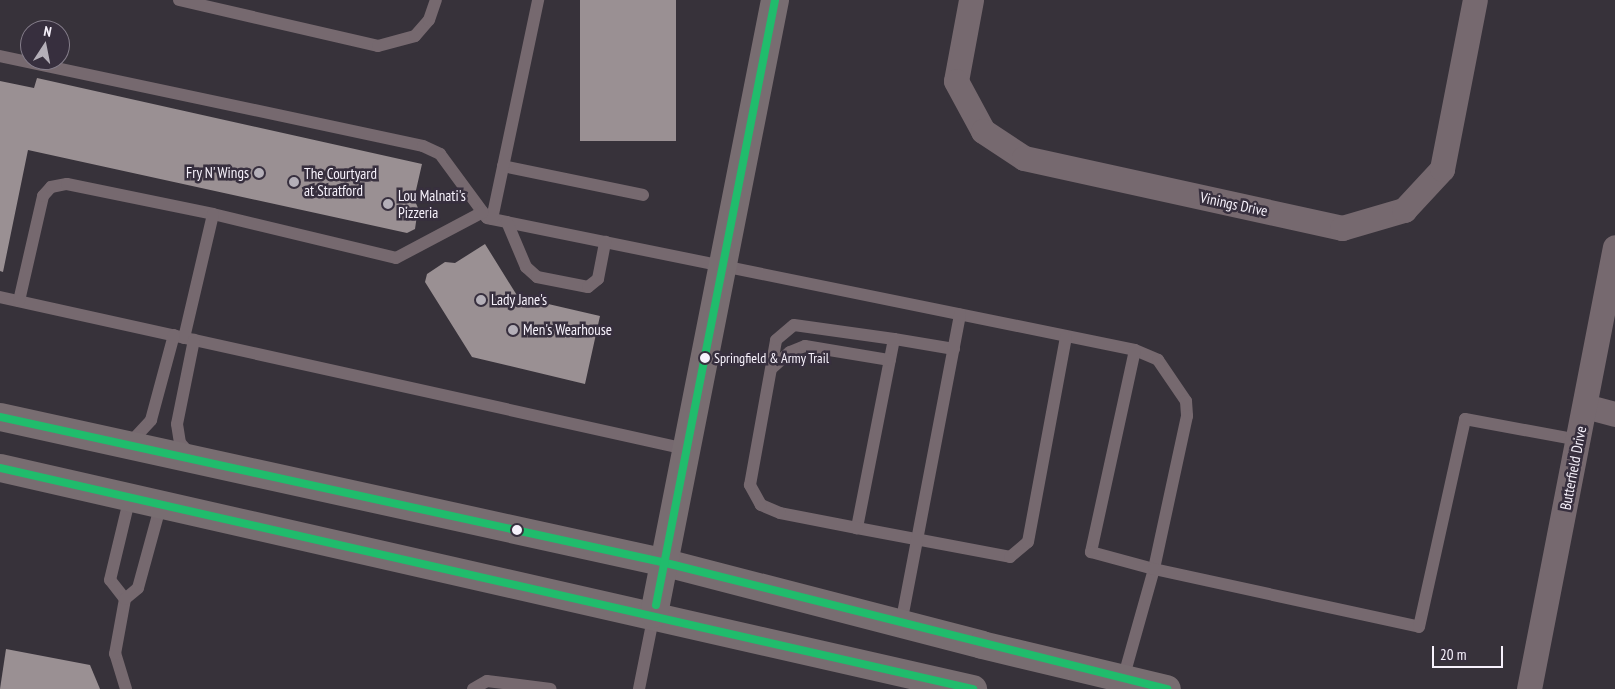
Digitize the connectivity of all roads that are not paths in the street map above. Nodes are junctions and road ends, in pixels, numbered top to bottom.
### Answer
1 (179, 0) edge
2 (436, 0) edge
3 (538, 0) edge
4 (775, 0) edge
5 (971, 0) edge
6 (1475, 0) edge
7 (0, 56) edge
8 (503, 166) junction
9 (643, 195) dead end
10 (213, 214) junction
11 (488, 215) junction
12 (507, 222) junction
13 (605, 242) junction
14 (1615, 247) edge
15 (722, 267) junction
16 (0, 297) edge
17 (19, 301) junction
18 (960, 315) junction
19 (1066, 337) junction
20 (184, 338) junction
21 (894, 339) junction
22 (954, 350) junction
23 (1135, 350) junction
24 (890, 360) junction
25 (772, 368) junction
26 (1585, 406) junction
27 (1615, 414) edge
28 (0, 417) edge
29 (1578, 440) junction
30 (128, 445) junction
31 (686, 449) junction
32 (195, 460) junction
33 (0, 468) edge
34 (130, 496) junction
35 (161, 504) junction
36 (857, 528) junction
37 (919, 541) junction
38 (666, 563) junction
39 (1154, 569) junction
40 (125, 599) junction
41 (654, 614) junction
42 (901, 624) junction
43 (1124, 679) junction
44 (126, 689) edge
45 (473, 689) edge
46 (550, 689) edge
47 (639, 689) edge
48 (973, 689) edge
49 (1167, 689) edge
50 (1529, 689) edge

1 - 2 lane
3 - 8 lane
4 - 15 main road
5 - 6 street, Vinings Drive
7 - 11 lane
8 - 9 lane
8 - 11 lane
10 - 11 lane
10 - 17 lane
10 - 20 lane
11 - 12 lane
12 - 13 lane
12 - 13 lane
13 - 15 lane
14 - 26 street, Butterfield Drive
15 - 18 lane
15 - 31 main road
16 - 17 lane
17 - 20 lane
18 - 19 lane
18 - 22 lane
19 - 23 lane
19 - 37 lane
20 - 30 lane
20 - 31 lane
20 - 32 lane
21 - 22 lane
21 - 24 lane
21 - 25 lane
22 - 37 lane
23 - 39 lane
23 - 39 lane
24 - 25 lane
24 - 36 lane
25 - 36 lane
26 - 27 street
26 - 29 street, Butterfield Drive
28 - 30 main road
29 - 39 lane
29 - 50 street, Butterfield Drive
30 - 32 main road
31 - 38 main road
32 - 38 main road
33 - 34 main road
34 - 35 main road
34 - 40 lane
35 - 40 lane
35 - 41 main road
36 - 37 lane
37 - 42 lane
38 - 41 main road
38 - 42 main road
39 - 43 lane
40 - 44 lane
41 - 47 lane
41 - 48 main road
42 - 43 main road
43 - 49 main road
45 - 46 lane

